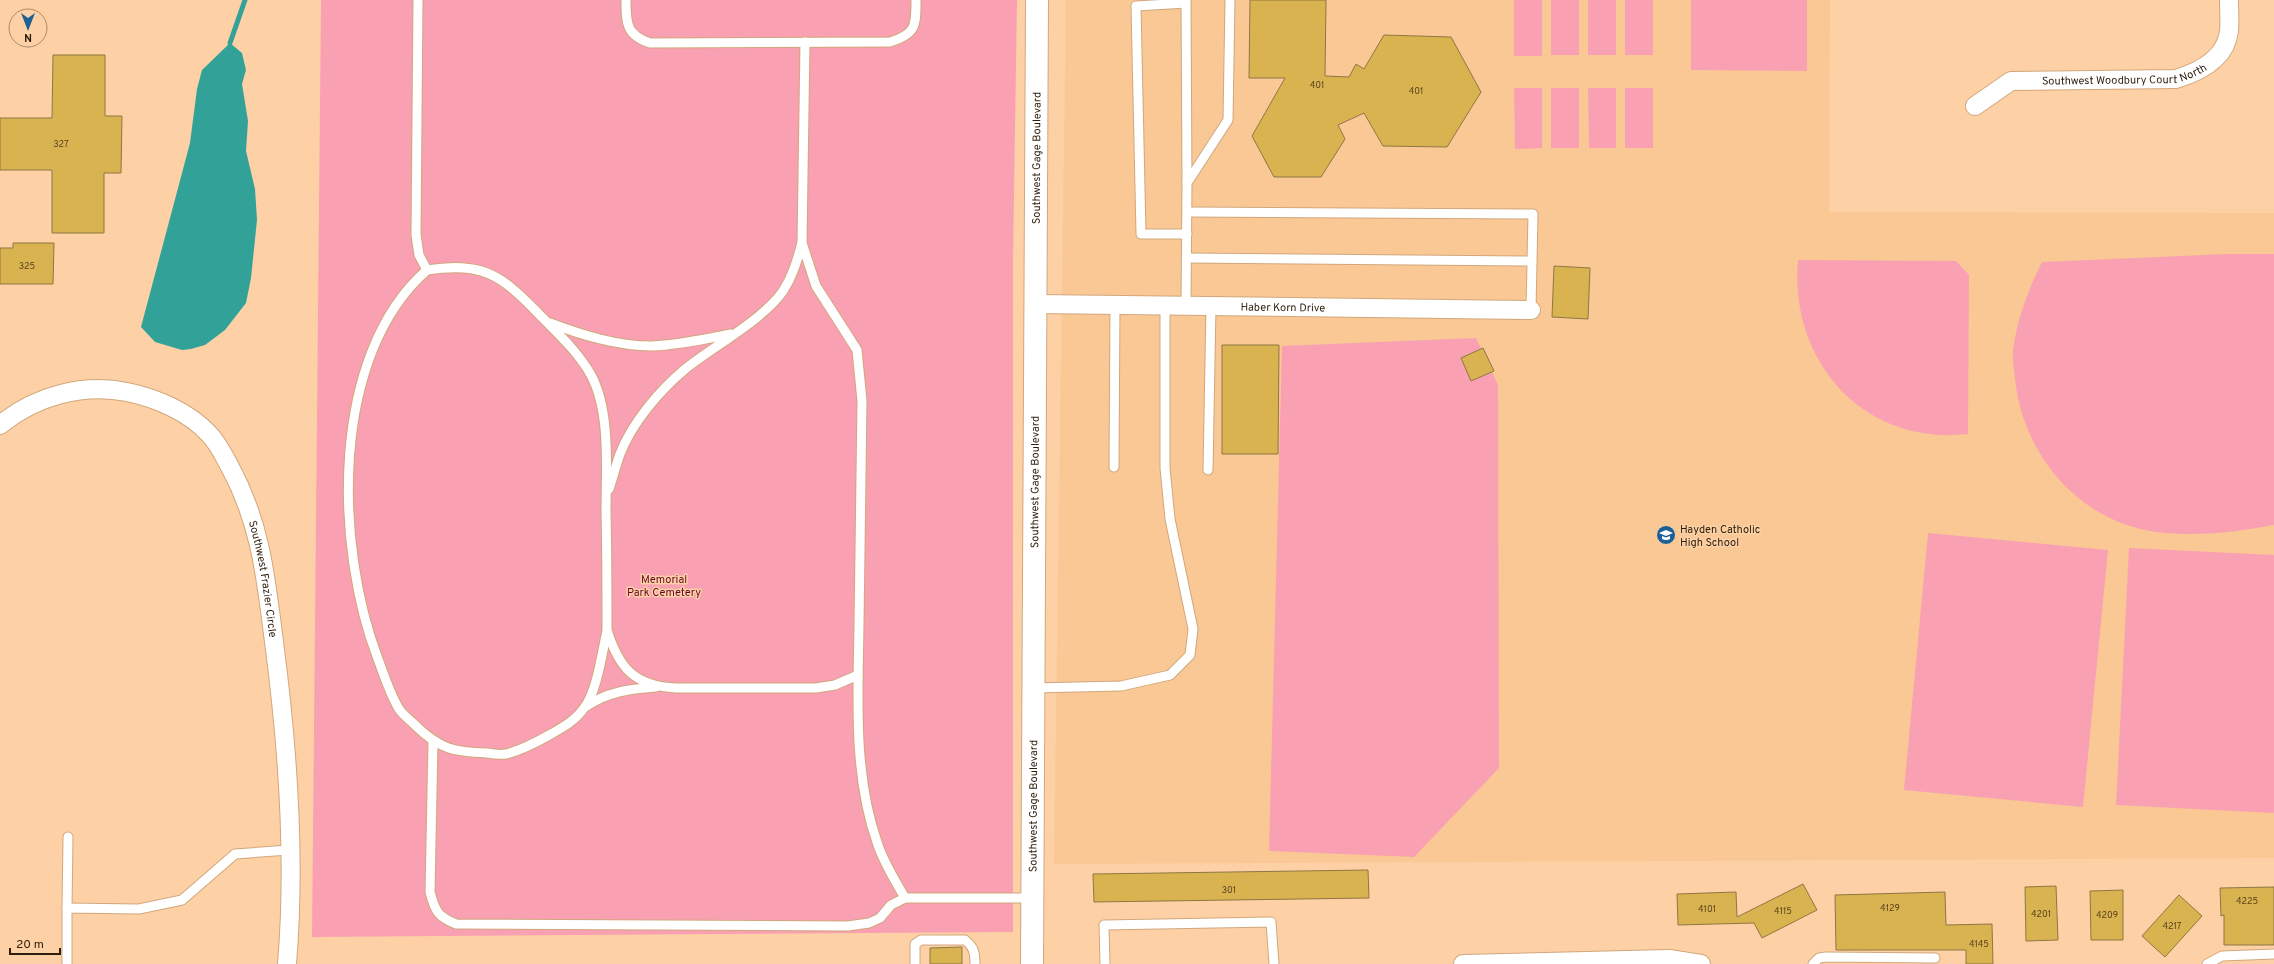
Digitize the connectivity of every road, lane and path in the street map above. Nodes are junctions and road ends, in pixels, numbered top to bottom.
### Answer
1 (418, 0) edge
2 (626, 0) edge
3 (916, 0) edge
4 (1037, 0) edge
5 (1230, 0) edge
6 (2229, 0) edge
7 (1186, 2) edge
8 (805, 42) junction
9 (1975, 106) dead end
10 (1187, 183) junction
11 (1187, 212) junction
12 (1187, 234) junction
13 (802, 244) junction
14 (1187, 258) junction
15 (1532, 261) junction
16 (427, 270) junction
17 (1035, 304) junction
18 (1115, 304) junction
19 (1165, 304) junction
20 (1186, 304) junction
21 (1211, 305) junction
22 (1531, 310) joint
23 (546, 322) junction
24 (734, 333) junction
25 (0, 425) edge
26 (1114, 467) dead end
27 (1208, 470) dead end
28 (606, 498) junction
29 (607, 630) junction
30 (858, 675) junction
31 (659, 687) junction
32 (1034, 688) junction
33 (585, 707) junction
34 (432, 742) junction
35 (68, 838) dead end
36 (289, 850) junction
37 (905, 898) junction
38 (1032, 898) junction
39 (67, 908) junction
40 (2274, 954) edge
41 (1935, 958) dead end
42 (67, 964) edge
43 (287, 964) edge
44 (915, 964) edge
45 (975, 964) edge
46 (1032, 964) edge
47 (1105, 964) edge
48 (1274, 964) edge
49 (1463, 964) edge
50 (1697, 964) edge
51 (1812, 964) edge
52 (2207, 964) edge

1 - 16 lane
2 - 8 lane
3 - 8 lane
4 - 17 main road, Southwest Gage Boulevard
5 - 10 lane
6 - 9 street, Southwest Woodbury Court North
7 - 10 lane
7 - 12 lane
8 - 13 lane
10 - 11 lane
11 - 12 lane
11 - 15 lane
12 - 14 lane
13 - 24 lane
13 - 30 lane
14 - 15 lane
14 - 20 lane
15 - 22 lane
16 - 23 lane
16 - 34 lane
17 - 18 street, Haber Korn Drive
17 - 32 main road, Southwest Gage Boulevard
18 - 19 street, Haber Korn Drive
18 - 26 lane
19 - 20 street, Haber Korn Drive
19 - 32 lane
20 - 21 street, Haber Korn Drive
21 - 22 street, Haber Korn Drive
21 - 27 lane
23 - 24 lane
23 - 28 lane
24 - 28 lane
25 - 36 street, Southwest Frazier Circle
28 - 29 lane
29 - 31 lane
29 - 33 lane
30 - 31 lane
30 - 37 lane
31 - 33 lane
32 - 38 main road, Southwest Gage Boulevard
33 - 34 lane
34 - 37 lane
35 - 39 lane
36 - 39 lane
36 - 43 street, Southwest Frazier Circle
37 - 38 lane
38 - 46 main road, Southwest Gage Boulevard
39 - 42 lane
40 - 52 lane
41 - 51 lane
44 - 45 lane
47 - 48 lane
49 - 50 street

